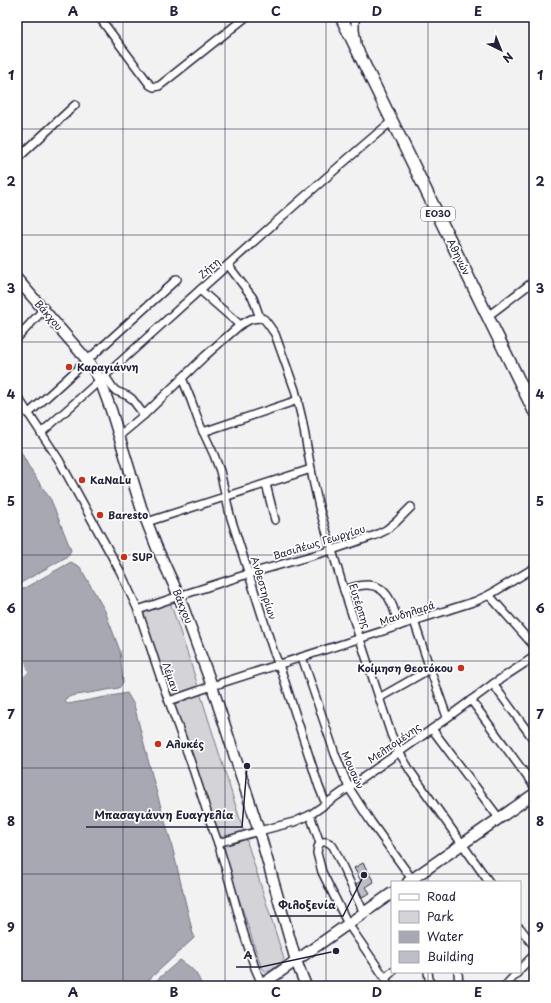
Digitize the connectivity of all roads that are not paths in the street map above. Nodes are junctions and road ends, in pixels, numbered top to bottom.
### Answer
1 (98, 17) edge
2 (246, 17) edge
3 (341, 17) edge
4 (355, 17) edge
5 (363, 60) junction
6 (75, 105) dead end
7 (392, 121) junction
8 (17, 159) edge
9 (228, 265) junction
10 (17, 279) edge
11 (177, 279) dead end
12 (534, 281) edge
13 (200, 290) junction
14 (44, 309) junction
15 (488, 316) junction
16 (260, 318) junction
17 (240, 325) junction
18 (17, 338) edge
19 (88, 361) junction
20 (102, 378) junction
21 (182, 378) junction
22 (17, 396) edge
23 (298, 400) junction
24 (534, 411) edge
25 (28, 414) junction
26 (144, 415) junction
27 (203, 432) junction
28 (41, 433) junction
29 (119, 436) junction
30 (311, 469) junction
31 (266, 484) junction
32 (226, 496) junction
33 (411, 506) dead end
34 (275, 520) dead end
35 (147, 522) junction
36 (332, 550) junction
37 (534, 568) edge
38 (248, 574) junction
39 (344, 590) junction
40 (489, 595) junction
41 (179, 596) junction
42 (138, 610) junction
43 (414, 621) junction
44 (399, 626) junction
45 (360, 638) junction
46 (534, 646) edge
47 (302, 657) junction
48 (534, 657) edge
49 (279, 664) junction
50 (430, 669) junction
51 (493, 684) junction
52 (212, 686) junction
53 (379, 698) junction
54 (471, 700) junction
55 (169, 701) junction
56 (448, 717) junction
57 (432, 729) junction
58 (534, 740) edge
59 (399, 752) junction
60 (534, 786) edge
61 (349, 788) junction
62 (534, 794) edge
63 (326, 804) junction
64 (310, 815) junction
65 (499, 818) junction
66 (259, 831) junction
67 (218, 843) junction
68 (320, 843) junction
69 (462, 844) junction
70 (410, 881) edge
71 (488, 881) edge
72 (391, 894) edge
73 (364, 913) junction
74 (348, 924) junction
75 (521, 929) edge
76 (534, 946) edge
77 (534, 955) edge
78 (296, 961) junction
79 (521, 968) edge
80 (391, 973) edge
81 (428, 973) edge
82 (458, 973) edge
83 (517, 973) edge
84 (385, 978) junction
85 (261, 985) edge
86 (306, 986) edge
87 (389, 986) edge
88 (430, 986) edge
89 (459, 986) edge
90 (505, 986) edge

1 - 2 street
3 - 5 main road, Αθηνών / ΕΟ30
4 - 5 street
5 - 7 main road, Αθηνών / ΕΟ30
6 - 8 street
7 - 9 street, Ζήτη
7 - 15 main road, Αθηνών / ΕΟ30
9 - 13 street, Ζήτη
9 - 16 street
10 - 14 street, Βάκχου
11 - 19 street
12 - 15 street
13 - 17 street
13 - 20 street, Ζήτη
14 - 18 street
14 - 19 street, Βάκχου
15 - 24 main road, Αθηνών / ΕΟ30
16 - 17 street
16 - 23 street, Ευτέρπης
17 - 21 street
19 - 20 street, Βάκχου
19 - 25 street
20 - 26 street
20 - 28 street, Ζήτη
20 - 29 street, Βάκχου
21 - 26 street
21 - 27 street, Ανθεστηρίων
22 - 25 street, Λέμαν
23 - 27 street
23 - 30 street, Ευτέρπης
25 - 28 street, Λέμαν
26 - 29 street
27 - 32 street, Ανθεστηρίων
28 - 42 street, Λέμαν
29 - 35 street, Βάκχου
30 - 31 street
30 - 36 street, Ευτέρπης
31 - 32 street
31 - 34 street
32 - 35 street
32 - 38 street, Ανθεστηρίων
33 - 36 street, Βασιλέως Γεωργίου
35 - 41 street, Βάκχου
36 - 38 street, Βασιλέως Γεωργίου
36 - 39 street, Ευτέρπης
37 - 40 street, Μανδηλαρά
38 - 41 street, Βασιλέως Γεωργίου
38 - 49 street, Ανθεστηρίων
39 - 44 street
39 - 45 street, Ευτέρπης
40 - 43 street, Μανδηλαρά
40 - 46 street
41 - 42 street, Βασιλέως Γεωργίου
41 - 52 street, Βάκχου
42 - 55 street, Λέμαν
43 - 44 street, Μανδηλαρά
43 - 50 street
44 - 45 street, Μανδηλαρά
45 - 47 street, Μανδηλαρά
45 - 53 street, Ευτέρπης
47 - 49 street, Μανδηλαρά
47 - 61 street, Μουσών
48 - 51 street, Μελπομένης
49 - 52 street, Μανδηλαρά
49 - 63 street, Ανθεστηρίων
50 - 53 street
50 - 56 street
51 - 54 street, Μελπομένης
51 - 58 street
52 - 55 street, Μανδηλαρά
52 - 66 street, Βάκχου
53 - 59 street, Ευτέρπης
54 - 56 street, Μελπομένης
54 - 60 street
55 - 67 street, Λέμαν
56 - 57 street, Μελπομένης
57 - 59 street, Μελπομένης
57 - 65 street
59 - 61 street, Μελπομένης
59 - 69 street, Ευτέρπης
61 - 63 street, Μελπομένης
61 - 70 street, Μουσών
62 - 65 street
63 - 64 street, Μελπομένης
64 - 66 street, Μελπομένης
64 - 68 street
65 - 69 street
66 - 67 street, Μελπομένης
66 - 78 street, Βάκχου
67 - 85 street, Λέμαν
68 - 73 street
68 - 74 street
69 - 70 street
69 - 71 street, Ευτέρπης
72 - 73 street
73 - 74 street
74 - 78 street
74 - 84 street
75 - 76 street
77 - 79 street
78 - 85 street
78 - 86 street, Βάκχου
80 - 84 street
81 - 88 street
82 - 89 street
83 - 90 street
84 - 87 street

